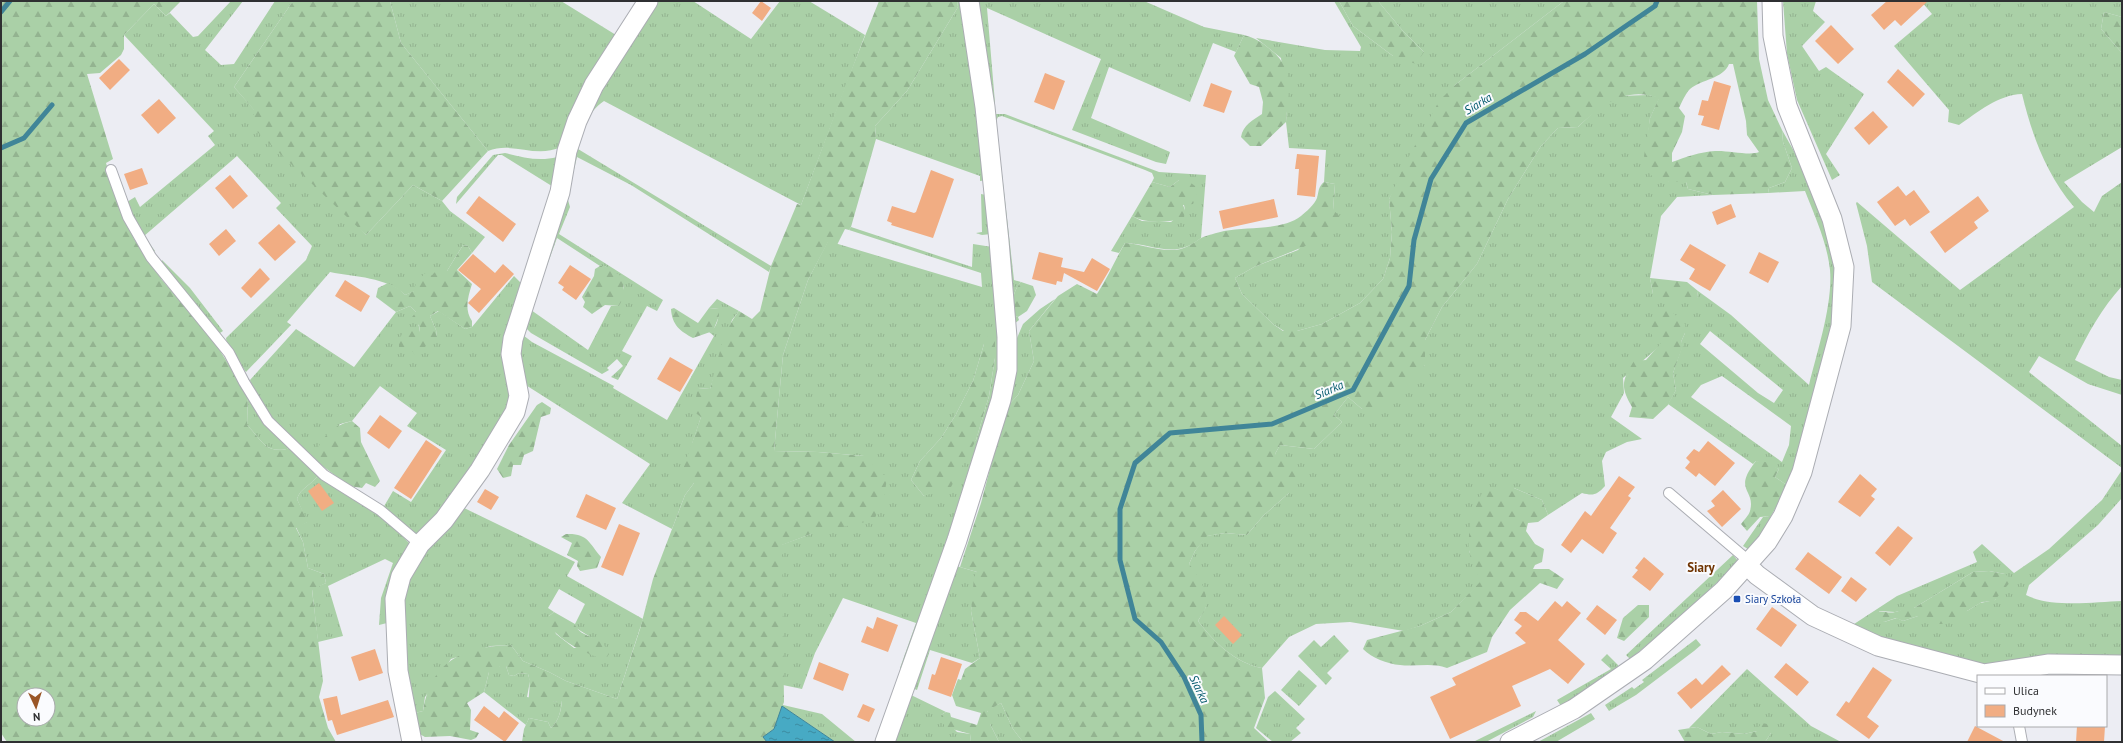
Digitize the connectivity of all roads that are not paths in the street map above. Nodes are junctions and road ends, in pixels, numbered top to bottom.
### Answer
1 (648, 1) edge
2 (969, 1) edge
3 (1772, 1) edge
4 (111, 170) dead end
5 (1669, 492) dead end
6 (420, 544) junction
7 (1749, 563) junction
8 (2122, 665) edge
9 (1997, 674) edge
10 (2019, 727) edge
11 (412, 742) edge
12 (885, 742) edge
13 (1510, 742) edge
14 (2022, 742) edge

1 - 6 street
2 - 12 street
3 - 7 street
4 - 6 lane
5 - 7 lane
6 - 11 street
7 - 9 street
7 - 13 street
8 - 9 street
10 - 14 lane

